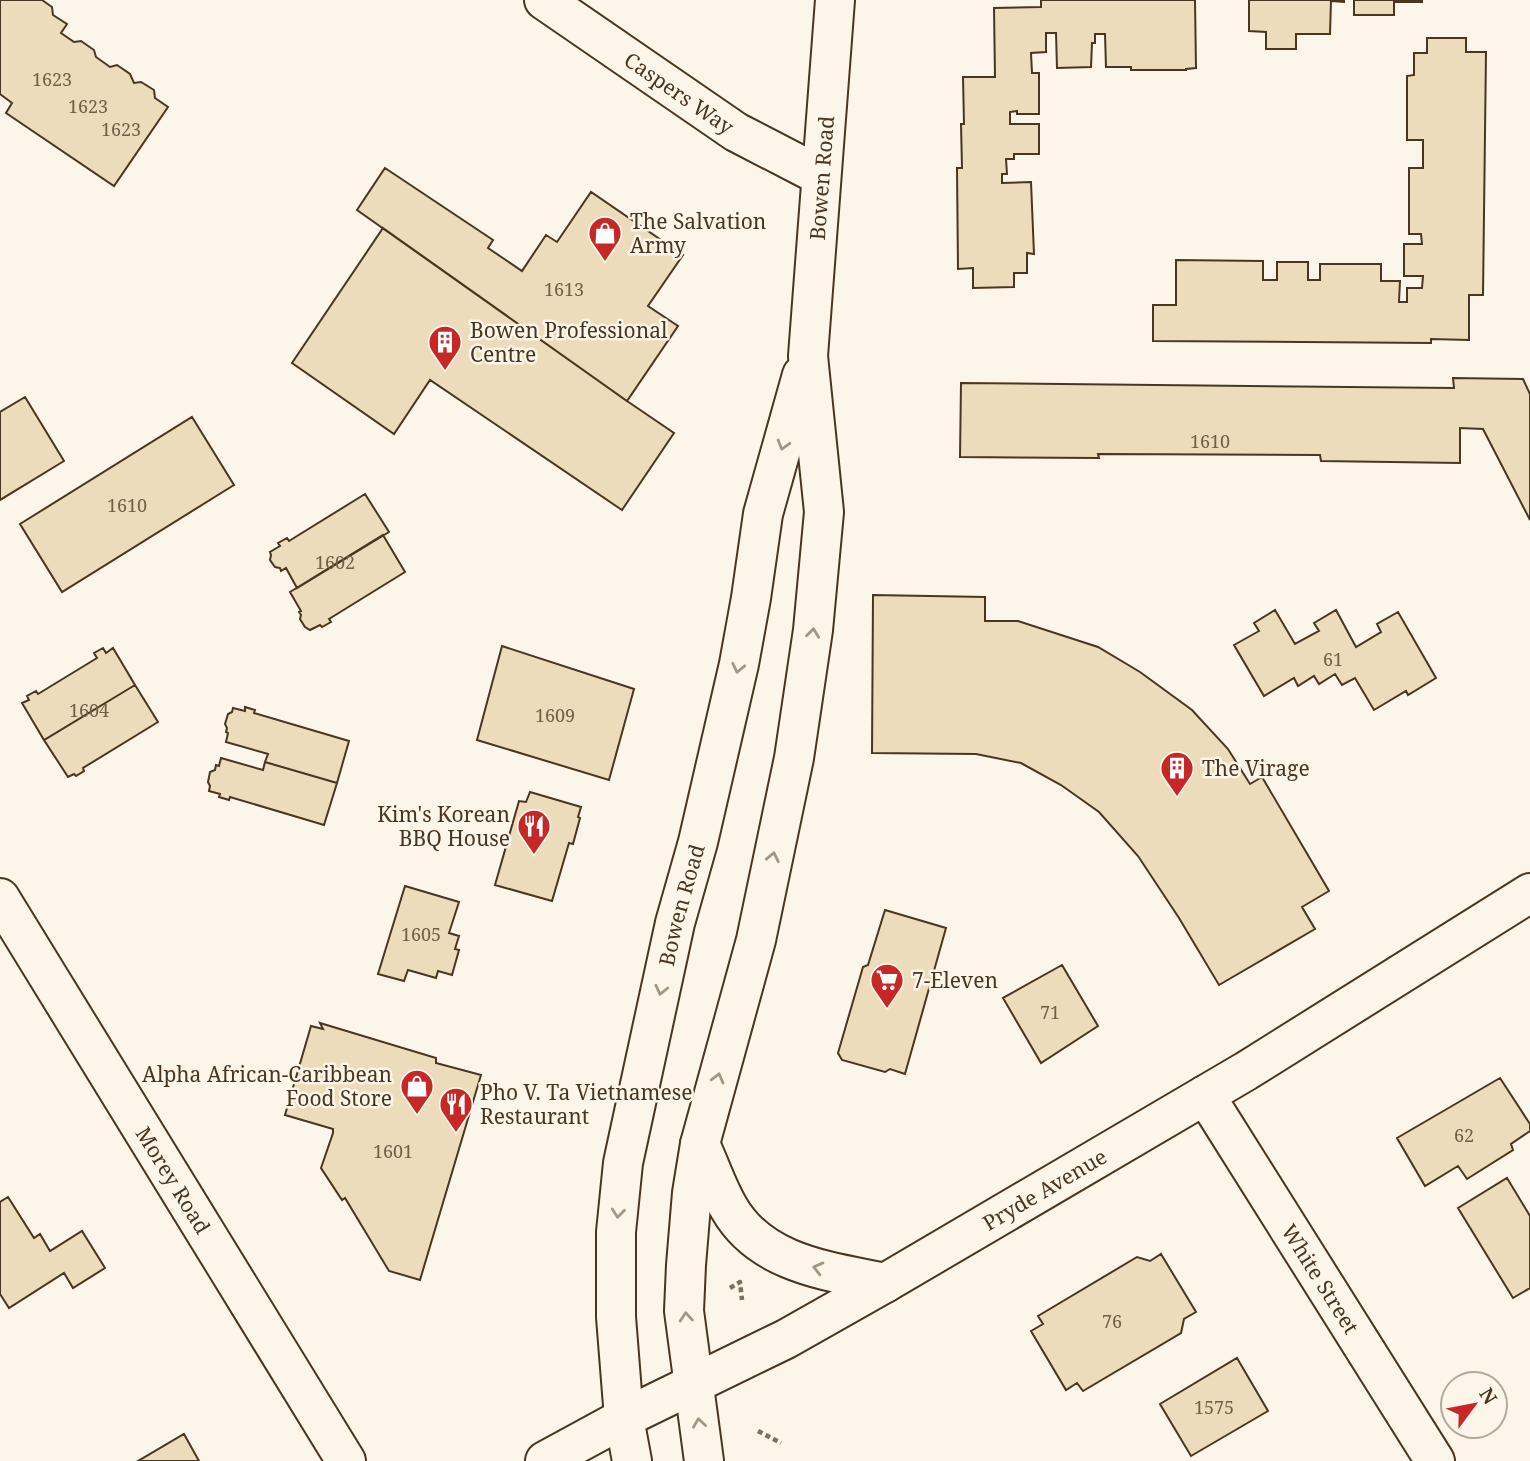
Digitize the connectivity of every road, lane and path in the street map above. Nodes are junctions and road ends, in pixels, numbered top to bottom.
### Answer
1 (544, 0) edge
2 (835, 0) edge
3 (821, 176) junction
4 (808, 356) junction
5 (1530, 893) edge
6 (0, 898) edge
7 (1205, 1095) junction
8 (700, 1144) junction
9 (885, 1283) junction
10 (729, 1289) dead end
11 (742, 1300) dead end
12 (694, 1385) junction
13 (624, 1418) junction
14 (758, 1431) dead end
15 (781, 1443) dead end
16 (346, 1461) edge
17 (545, 1461) edge
18 (632, 1461) edge
19 (704, 1461) edge
20 (1435, 1461) edge

1 - 3 main road, Caspers Way
2 - 3 main road, Bowen Road
3 - 4 main road, Bowen Road
8 -> 4 main road, Bowen Road
4 -> 13 main road, Bowen Road
5 - 7 main road, Pryde Avenue
6 - 16 main road, Morey Road
7 - 9 main road, Pryde Avenue
7 - 20 main road, White Street
9 -> 8 main road
12 -> 8 main road, Bowen Road
9 - 12 main road, Pryde Avenue
10 - 11 path
12 - 13 main road, Pryde Avenue
19 -> 12 main road, Bowen Road
13 - 17 main road, Pryde Avenue
13 - 18 main road, Bowen Road
14 - 15 path

